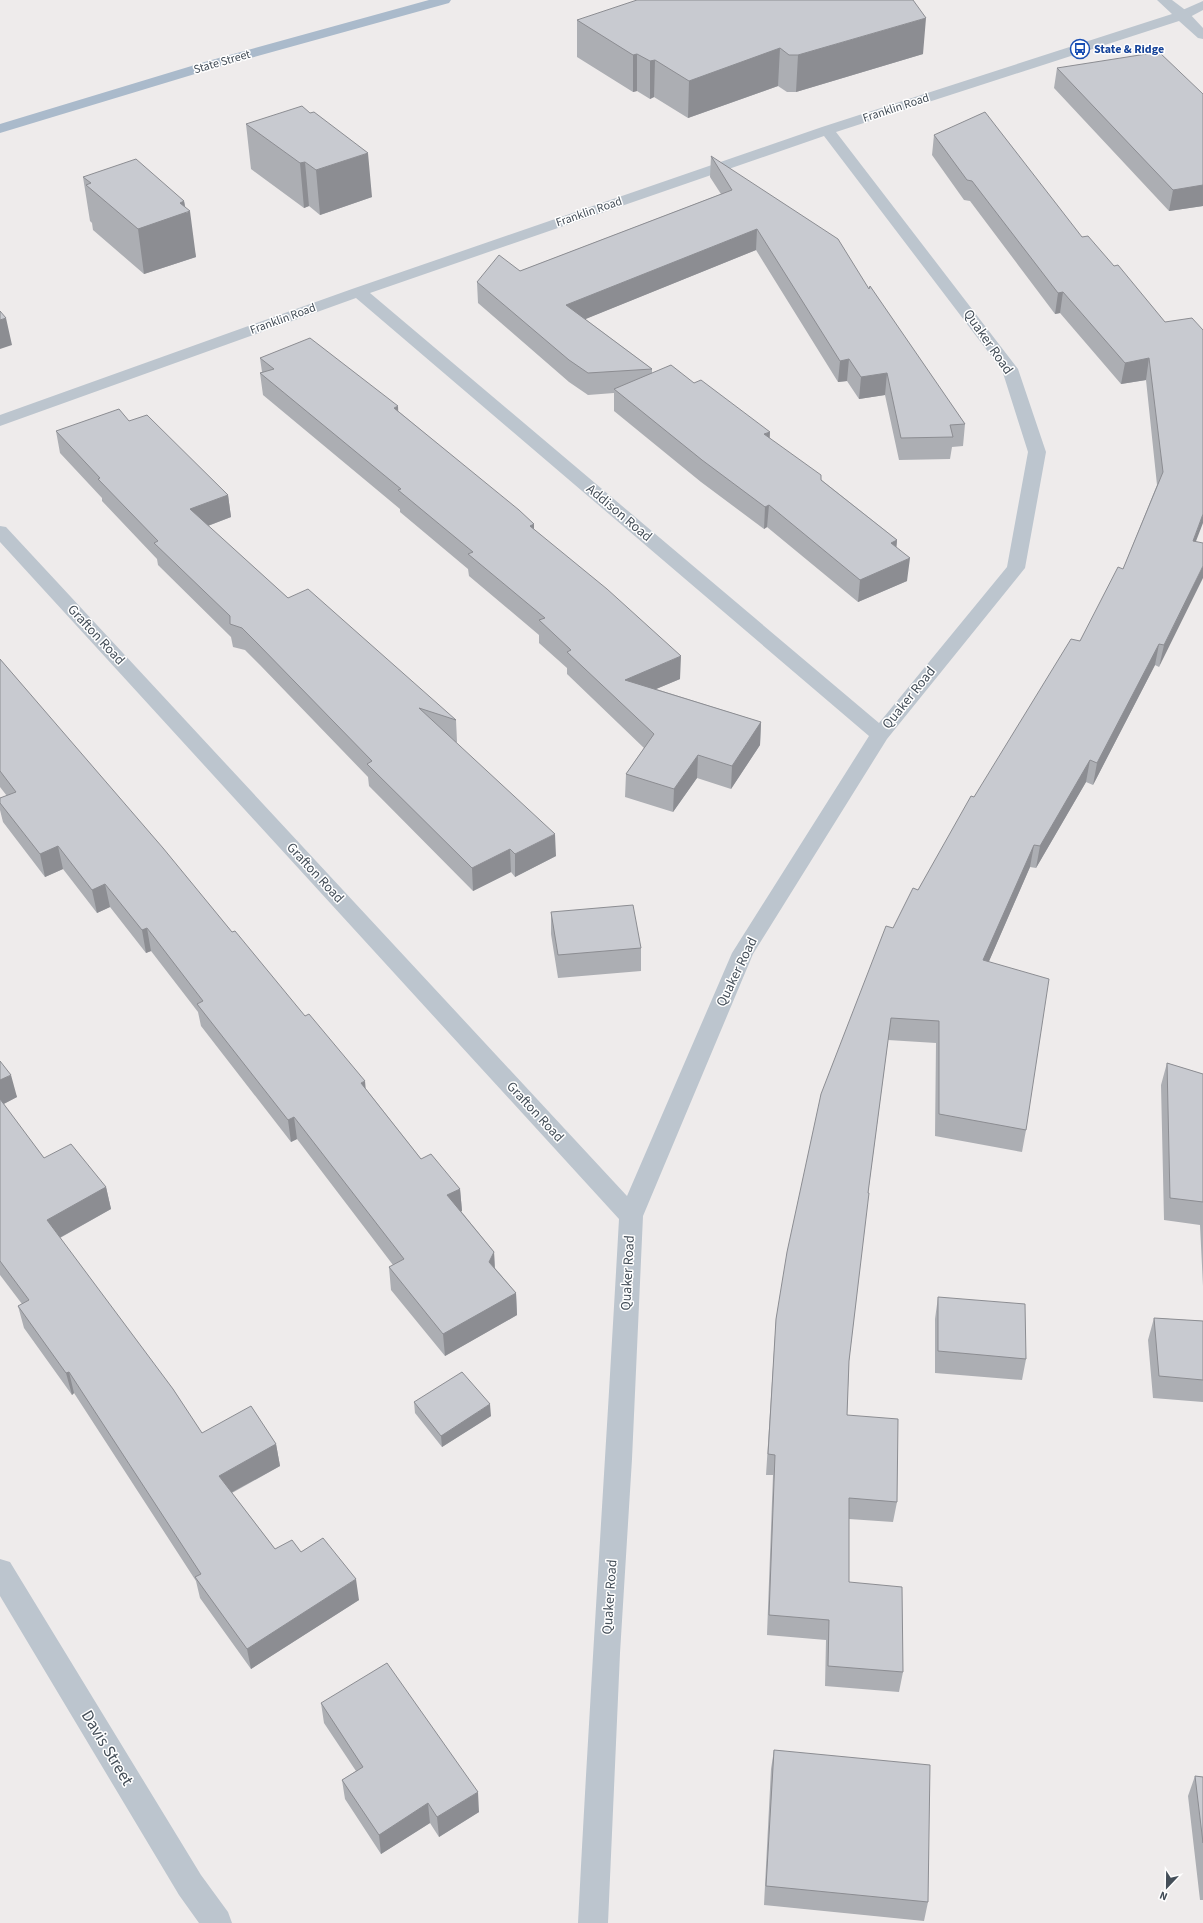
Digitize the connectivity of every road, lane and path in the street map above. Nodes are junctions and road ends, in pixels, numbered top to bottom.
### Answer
1 (444, 0) edge
2 (1164, 0) edge
3 (1203, 5) edge
4 (1183, 16) junction
5 (1203, 35) edge
6 (0, 129) edge
7 (827, 130) junction
8 (358, 292) junction
9 (0, 421) edge
10 (0, 531) edge
11 (880, 735) junction
12 (631, 1216) junction
13 (0, 1571) edge
14 (217, 1923) edge
15 (593, 1923) edge

1 - 6 main road, State Street
2 - 4 street
3 - 4 street, Franklin Road
4 - 5 street
4 - 7 street, Franklin Road
7 - 8 street, Franklin Road
7 - 11 street, Quaker Road
8 - 9 street, Franklin Road
8 - 11 street, Addison Road
10 - 12 street, Grafton Road
11 - 12 street, Quaker Road
12 - 15 street, Quaker Road
13 - 14 street, Davis Street

